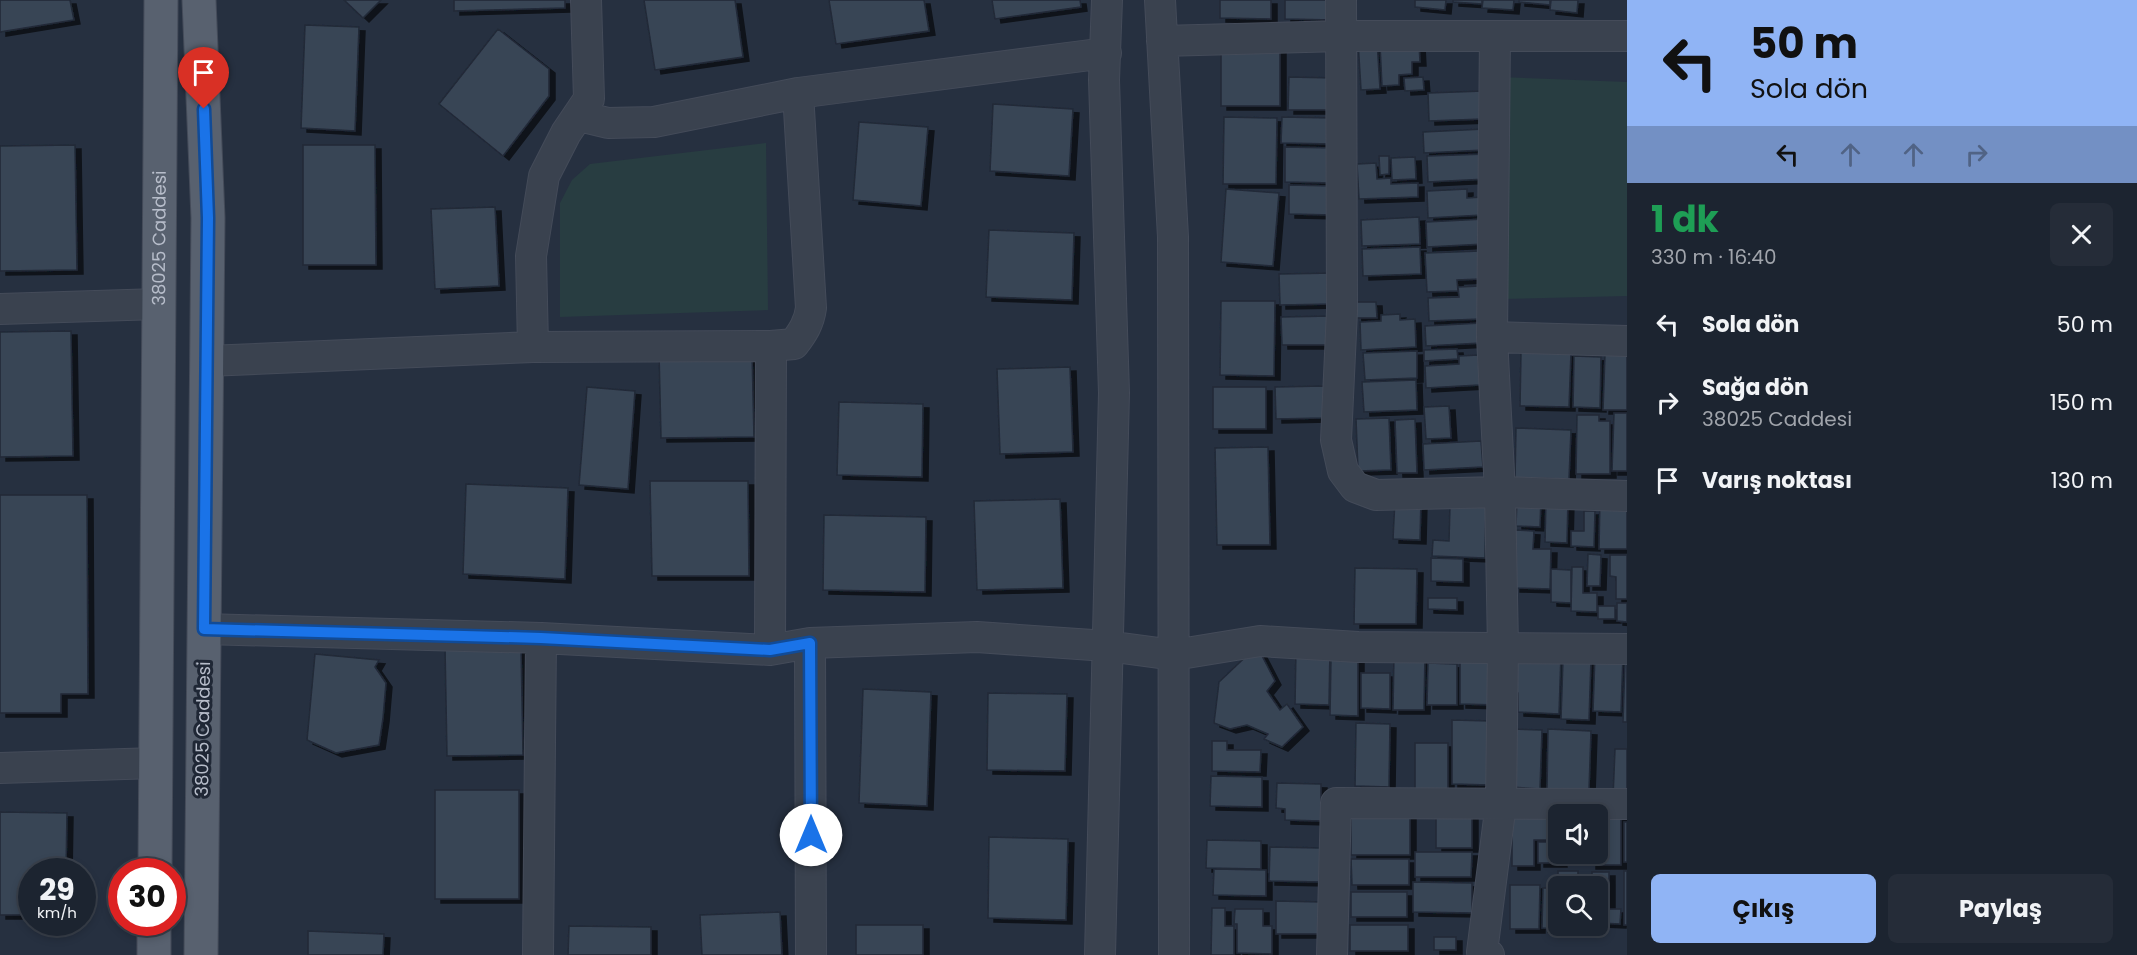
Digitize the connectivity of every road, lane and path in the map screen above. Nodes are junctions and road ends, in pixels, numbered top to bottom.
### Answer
1 (161, 0) edge
2 (199, 0) edge
3 (586, 0) edge
4 (1107, 0) edge
5 (1160, 0) edge
6 (1341, 0) edge
7 (1341, 36) junction
8 (1495, 36) junction
9 (1627, 36) edge
10 (1162, 41) junction
11 (1106, 52) junction
12 (798, 93) junction
13 (579, 116) junction
14 (159, 304) junction
15 (0, 309) edge
16 (1492, 337) junction
17 (1627, 340) edge
18 (771, 346) junction
19 (533, 347) junction
20 (207, 361) junction
21 (1500, 492) junction
22 (1627, 496) edge
23 (204, 629) junction
24 (541, 638) junction
25 (810, 643) junction
26 (1107, 646) junction
27 (1503, 647) junction
28 (1627, 649) edge
29 (770, 650) junction
30 (1174, 655) junction
31 (156, 763) junction
32 (0, 768) edge
33 (1501, 803) junction
34 (1627, 804) edge
35 (155, 858) edge
36 (154, 936) edge
37 (1484, 954) edge
38 (154, 955) edge
39 (201, 955) edge
40 (538, 955) edge
41 (811, 955) edge
42 (1100, 955) edge
43 (1174, 955) edge
44 (1332, 955) edge

1 - 14 main road, 38025 Caddesi
2 - 20 main road, 38025 Caddesi
3 - 13 street
4 - 11 street
5 - 10 street
6 - 7 street
7 - 8 street
7 - 10 street
7 - 21 street
8 - 9 street
8 - 16 street
10 - 30 street
11 - 12 street
11 - 26 street
12 - 13 street
12 - 18 street
13 - 19 street
14 - 15 street
14 - 31 main road, 38025 Caddesi
16 - 17 street
16 - 21 street
18 - 19 street
18 - 29 street
19 - 20 street
20 - 23 main road, 38025 Caddesi
21 - 22 street
21 - 27 street
23 - 24 street
23 - 39 main road, 38025 Caddesi
24 - 29 street
24 - 40 street
25 - 26 street
25 - 29 street
25 - 41 street
26 - 30 street
26 - 42 street
27 - 28 street
27 - 30 street
27 - 33 street
30 - 43 street
31 - 32 street
31 - 35 main road, 38025 Caddesi
33 - 34 street
33 - 37 street
33 - 44 street
36 - 38 main road

